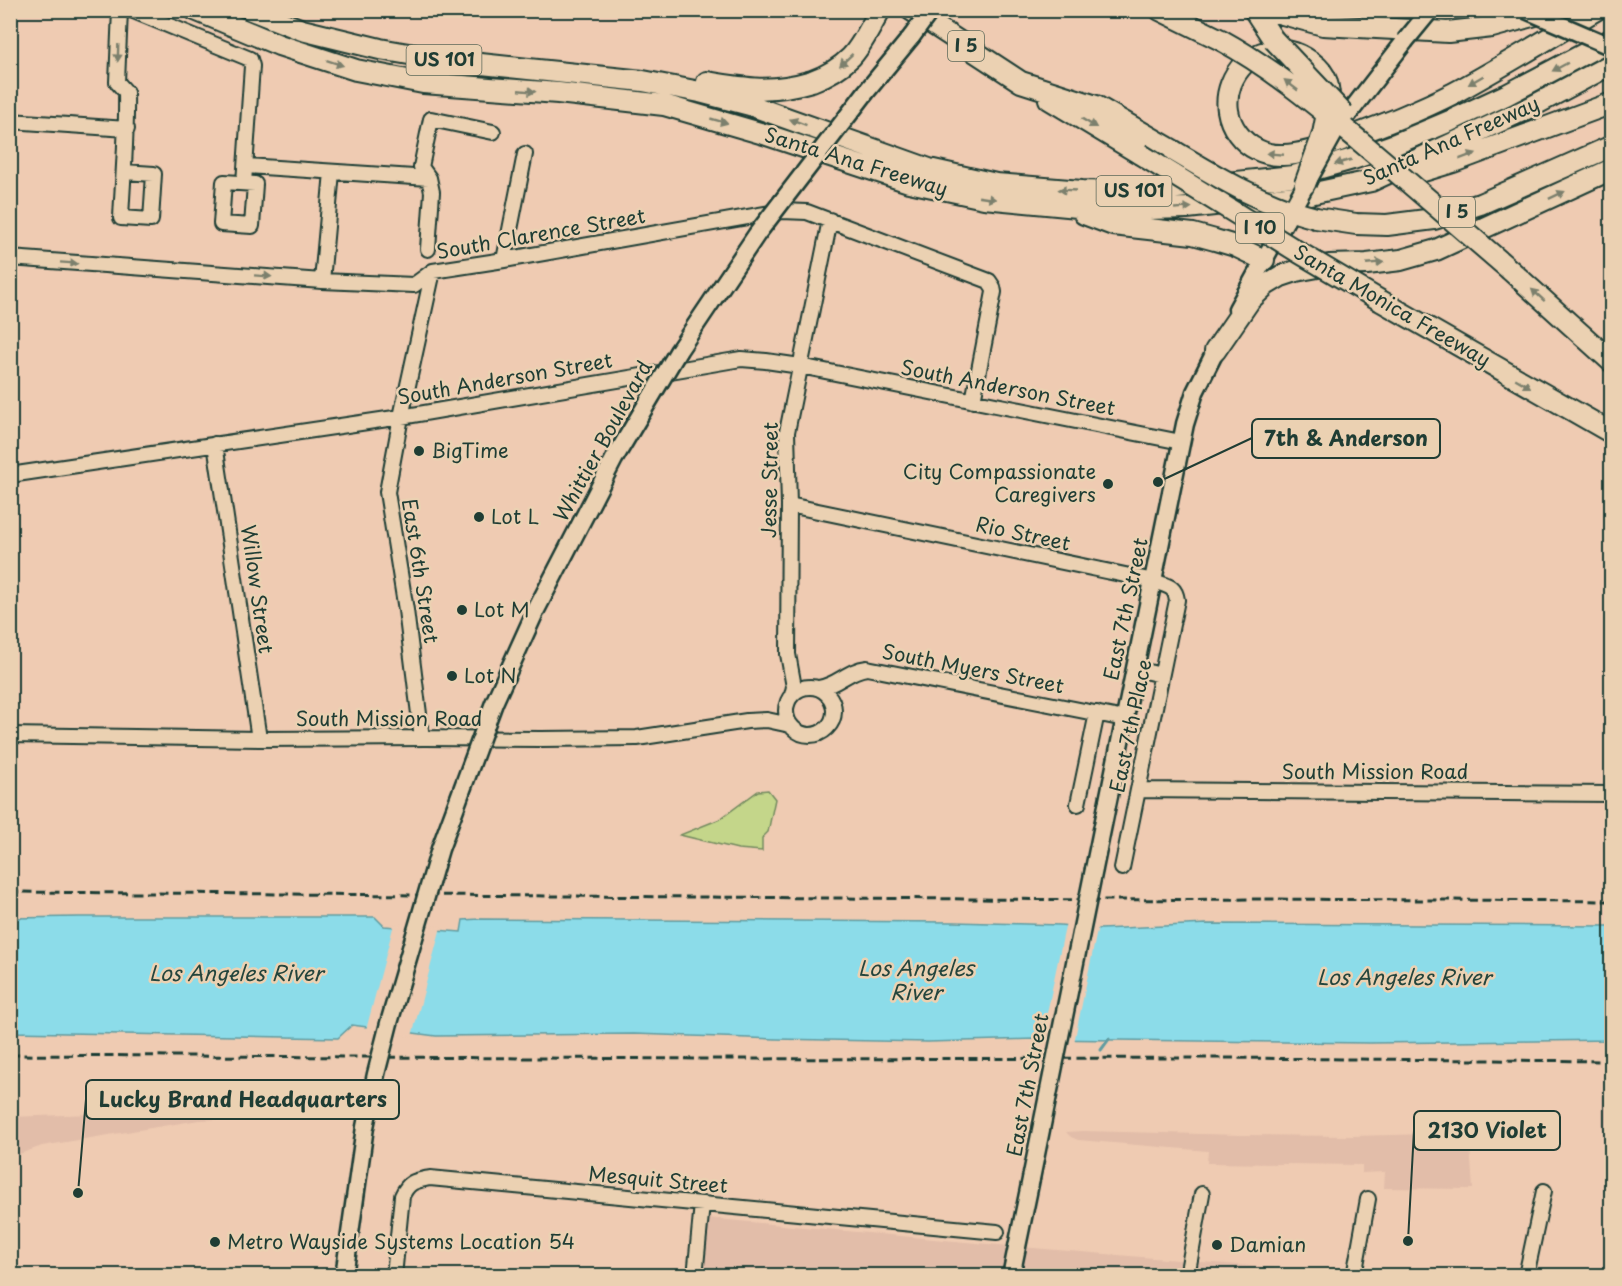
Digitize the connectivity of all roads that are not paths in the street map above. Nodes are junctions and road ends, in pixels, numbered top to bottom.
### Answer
1 (120, 10) edge
2 (131, 10) edge
3 (178, 10) edge
4 (195, 10) edge
5 (250, 10) edge
6 (911, 10) edge
7 (931, 10) edge
8 (1160, 10) edge
9 (1254, 10) edge
10 (1269, 10) edge
11 (1509, 10) edge
12 (1526, 10) edge
13 (1554, 10) edge
14 (1596, 10) edge
15 (880, 11) edge
16 (1419, 20) edge
17 (1611, 39) edge
18 (279, 45) junction
19 (1611, 47) edge
20 (1611, 64) edge
21 (643, 81) junction
22 (1021, 82) junction
23 (1611, 103) edge
24 (10, 121) edge
25 (126, 129) junction
26 (493, 132) dead end
27 (1611, 139) edge
28 (1611, 146) edge
29 (525, 154) dead end
30 (1589, 156) junction
31 (246, 166) junction
32 (1611, 169) edge
33 (124, 172) dead end
34 (332, 172) junction
35 (429, 178) junction
36 (1371, 181) junction
37 (244, 183) dead end
38 (1305, 184) junction
39 (1417, 189) junction
40 (1062, 206) junction
41 (830, 220) junction
42 (428, 249) dead end
43 (10, 258) edge
44 (504, 260) junction
45 (1264, 260) junction
46 (433, 271) junction
47 (322, 281) junction
48 (1566, 320) junction
49 (1611, 350) edge
50 (1215, 351) junction
51 (1611, 362) edge
52 (800, 366) junction
53 (973, 401) junction
54 (401, 417) junction
55 (1609, 432) edge
56 (1181, 442) junction
57 (215, 444) junction
58 (10, 475) edge
59 (789, 505) junction
60 (1154, 581) junction
61 (1176, 592) joint
62 (1136, 669) junction
63 (791, 672) junction
64 (1161, 675) junction
65 (844, 677) junction
66 (813, 688) junction
67 (790, 699) junction
68 (833, 703) junction
69 (1097, 713) junction
70 (1125, 719) junction
71 (767, 720) junction
72 (790, 725) junction
73 (10, 735) edge
74 (422, 738) junction
75 (259, 739) junction
76 (1138, 790) junction
77 (1611, 794) edge
78 (1078, 804) dead end
79 (1122, 868) dead end
80 (1544, 1191) dead end
81 (1202, 1194) dead end
82 (1368, 1199) dead end
83 (702, 1204) junction
84 (997, 1232) dead end
85 (344, 1275) edge
86 (394, 1275) edge
87 (695, 1275) edge
88 (1011, 1275) edge
89 (1187, 1275) edge
90 (1354, 1275) edge
91 (1526, 1275) edge

1 -> 25 street
2 - 31 street
3 - 18 highway
4 - 18 highway, Santa Ana Freeway / US 101
5 - 21 highway, Santa Ana Freeway / US 101
6 - 22 highway, I 5
7 - 85 main road, Whittier Boulevard, bridge
39 -> 8 highway, bridge
9 - 39 highway, bridge
10 - 16 highway
11 - 16 highway
12 - 19 main road, bridge
13 - 16 highway
14 -> 38 highway, bridge
15 -> 21 highway
16 - 38 main road, East 7th Street, bridge
17 -> 21 highway, Santa Ana Freeway / US 101
18 -> 40 highway, Santa Ana Freeway / US 101
20 - 36 highway, Santa Ana Freeway / US 101
22 - 30 highway, I 5, bridge
22 -> 55 highway, Santa Monica Freeway / I 10, bridge
36 -> 23 highway
24 - 25 street
25 - 33 street
26 - 35 street
27 - 30 highway
28 - 30 highway, I 5
29 - 44 street
31 - 34 street
31 - 37 street
50 -> 32 highway
34 - 35 street
34 - 47 street
35 - 42 street
40 -> 36 highway, Santa Ana Freeway / US 101
38 - 45 main road, East 7th Street, bridge
48 -> 39 highway, bridge
40 - 45 highway
41 - 44 street, South Clarence Street
41 - 52 street, Jesse Street
41 - 53 street, South Clarence Street
43 -> 47 street, South Clarence Street
44 - 46 street, South Clarence Street
45 - 50 main road, East 7th Street
46 - 47 street, South Clarence Street
46 - 54 street, East 6th Street
48 - 49 highway
48 - 51 highway
50 - 56 main road, East 7th Street
52 - 53 street, South Anderson Street
52 - 54 street, South Anderson Street
52 - 59 street, Jesse Street
53 - 56 street, South Anderson Street
54 - 57 street, South Anderson Street
54 - 74 street, East 6th Street
56 - 60 main road, East 7th Street
57 - 58 street, South Anderson Street
57 - 75 street, Willow Street
59 - 60 street, Rio Street
59 - 63 street, Jesse Street
60 - 61 street, Rio Street
60 - 62 main road, East 7th Street
61 - 64 street, East 7th Place
62 - 64 street
62 - 70 main road, East 7th Street
63 - 66 street
63 - 67 street, Jesse Street
64 - 76 street, East 7th Place
65 - 66 street, South Myers Street
65 - 68 street
65 - 69 street, South Myers Street
66 - 67 street
66 - 68 street
67 - 71 street
67 - 72 street
68 - 72 street
69 - 70 street, South Myers Street
69 - 78 street
70 - 88 main road, East 7th Street, bridge
71 - 72 street, South Mission Road
71 - 74 street, South Mission Road
73 - 75 street, South Mission Road
74 - 75 street, South Mission Road
76 - 77 street, South Mission Road
76 - 79 street, East 7th Place
80 - 91 street
81 - 89 street
82 - 90 street
83 - 84 street, Mesquit Street
83 - 86 street, Mesquit Street
83 - 87 street

